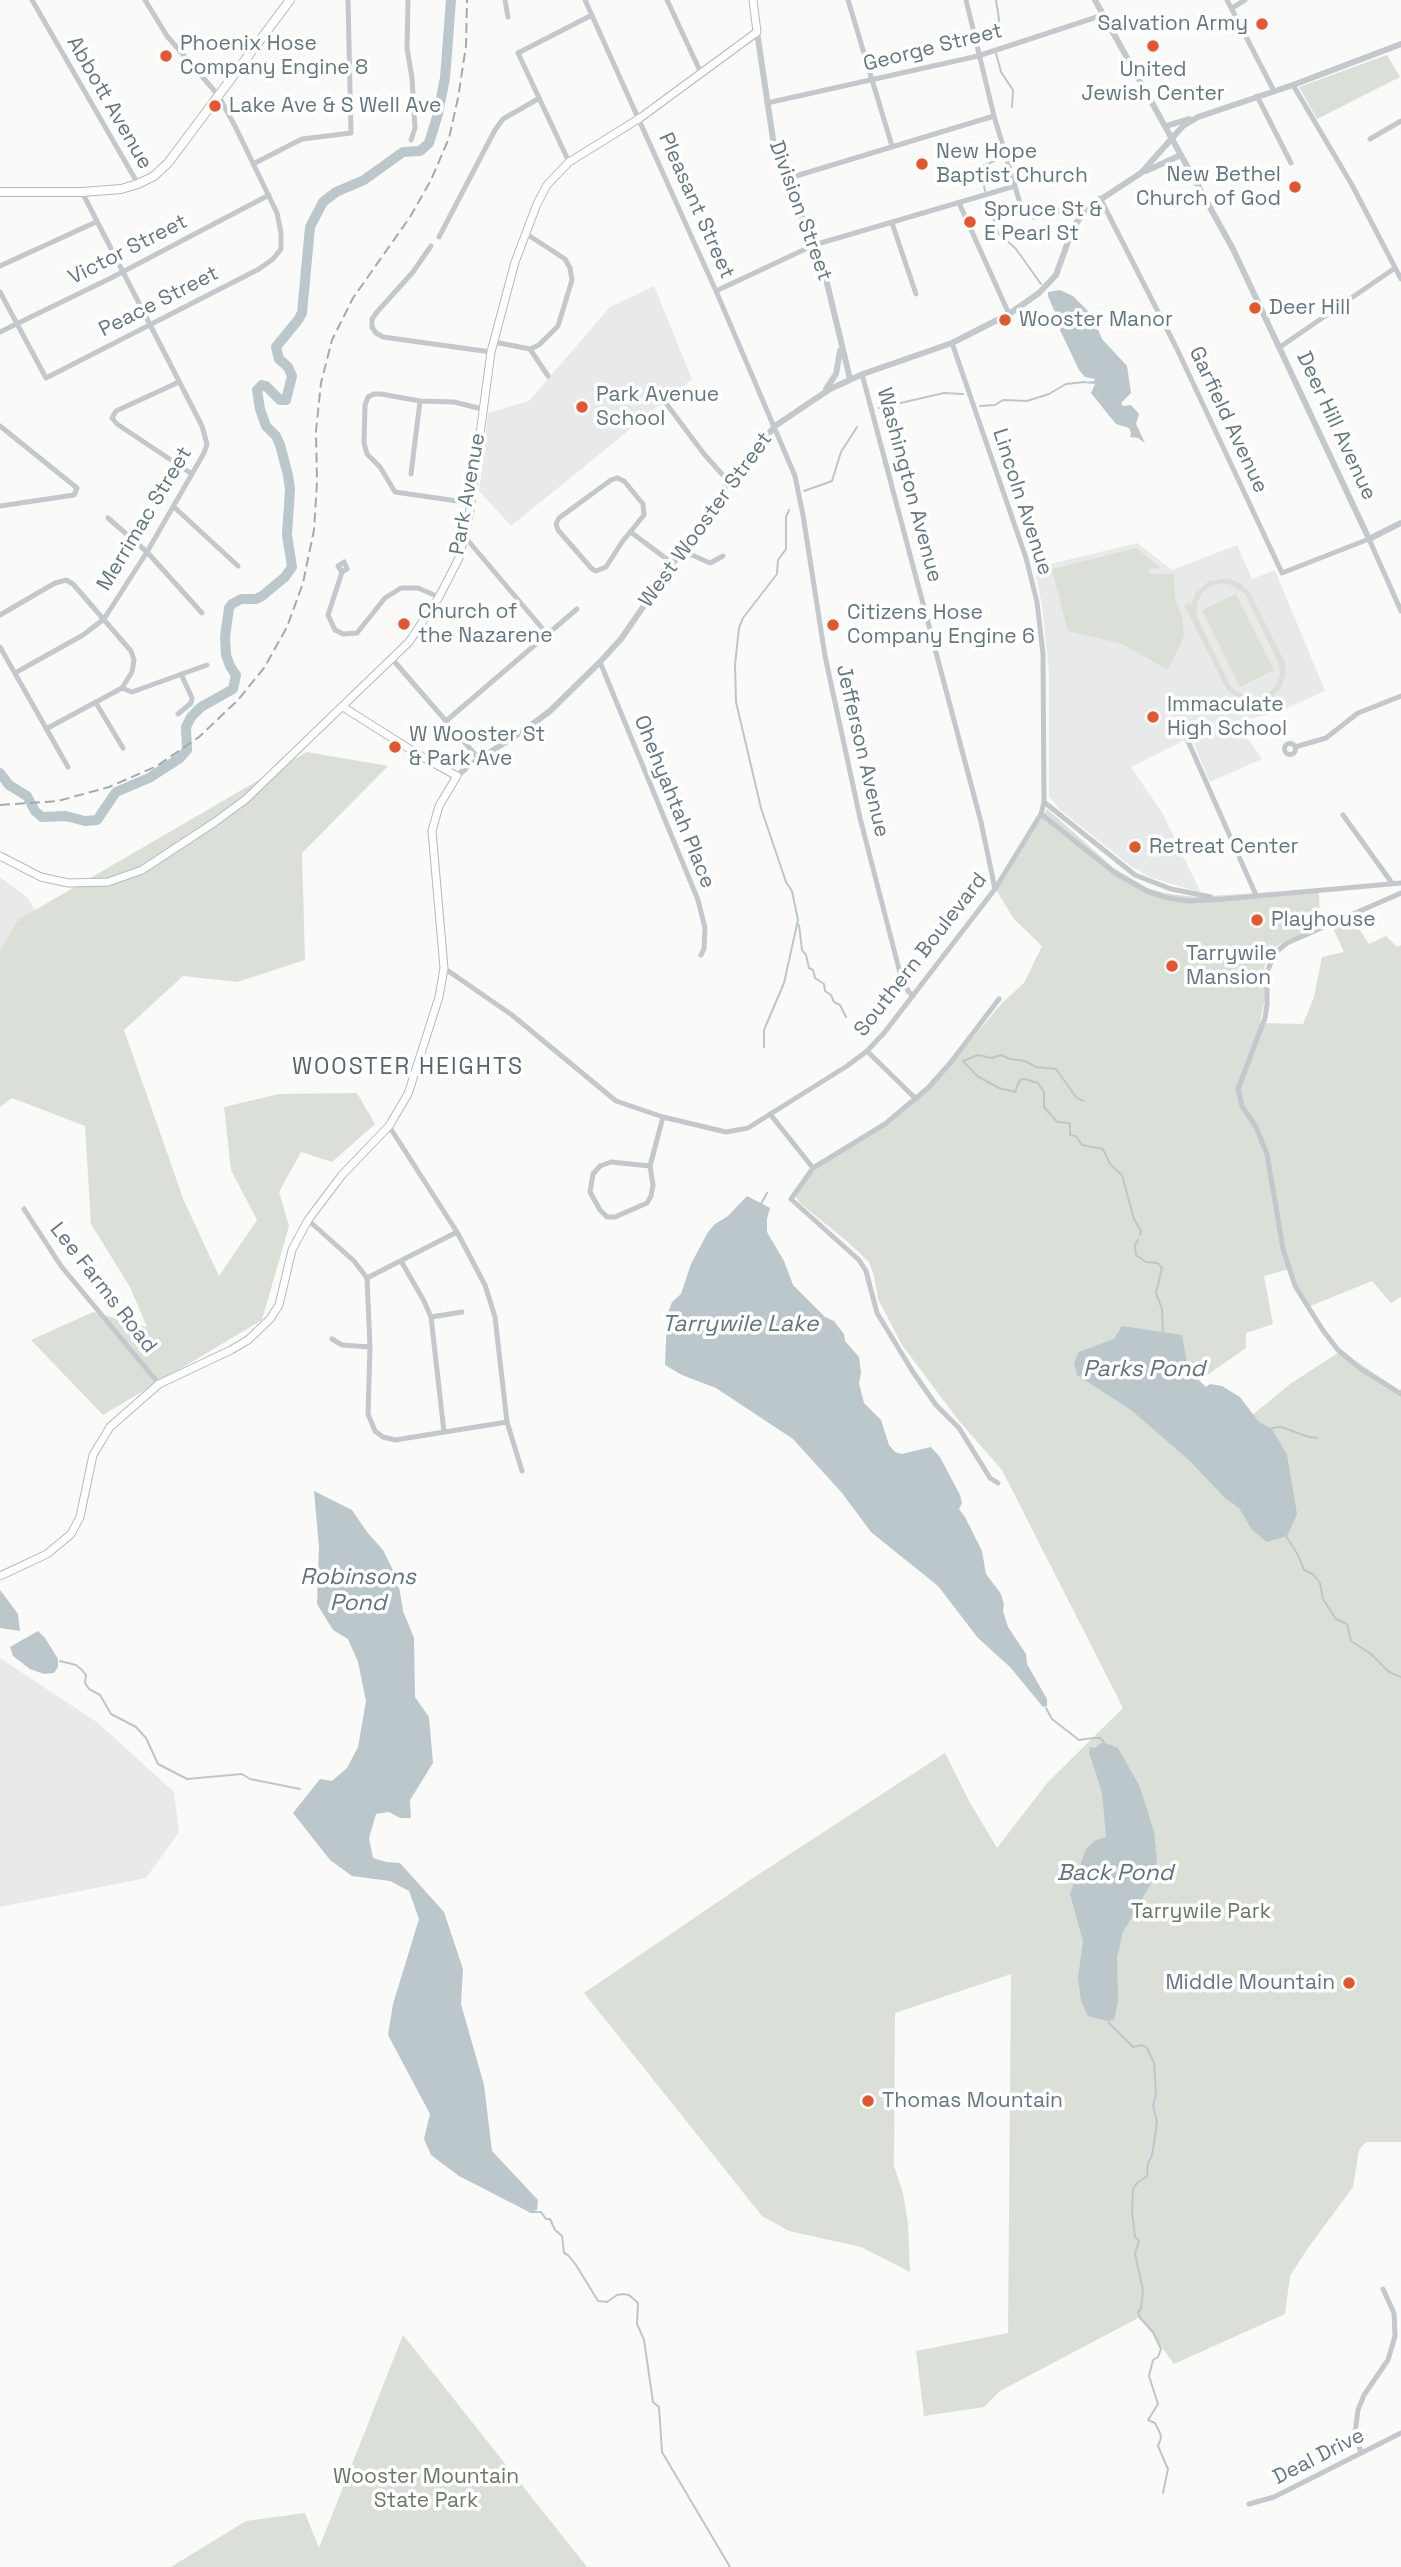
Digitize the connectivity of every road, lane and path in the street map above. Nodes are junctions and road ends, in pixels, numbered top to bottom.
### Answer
1 (32, 0) edge
2 (145, 0) edge
3 (290, 0) edge
4 (348, 0) edge
5 (408, 0) edge
6 (505, 0) edge
7 (585, 0) edge
8 (667, 0) edge
9 (753, 0) edge
10 (848, 0) edge
11 (966, 0) edge
12 (1095, 0) edge
13 (1227, 0) edge
14 (1245, 0) edge
15 (1232, 8) junction
16 (592, 15) junction
17 (1103, 15) junction
18 (508, 17) dead end
19 (757, 32) junction
20 (1401, 44) edge
21 (978, 56) junction
22 (701, 73) junction
23 (872, 80) junction
24 (1293, 85) junction
25 (1274, 91) junction
26 (218, 95) junction
27 (1257, 96) junction
28 (538, 99) junction
29 (767, 103) junction
30 (994, 116) junction
31 (1198, 117) junction
32 (640, 118) junction
33 (1401, 121) edge
34 (1166, 126) junction
35 (411, 139) dead end
36 (1172, 139) junction
37 (1370, 139) dead end
38 (892, 146) junction
39 (1181, 155) junction
40 (569, 162) junction
41 (1291, 163) dead end
42 (253, 164) junction
43 (1141, 173) junction
44 (786, 179) junction
45 (138, 184) junction
46 (1016, 187) junction
47 (0, 192) edge
48 (82, 192) junction
49 (269, 195) junction
50 (1100, 198) junction
51 (959, 203) junction
52 (1086, 209) junction
53 (96, 222) junction
54 (892, 223) junction
55 (525, 233) junction
56 (439, 237) dead end
57 (814, 245) junction
58 (431, 246) dead end
59 (0, 266) edge
60 (1395, 268) junction
61 (121, 272) junction
62 (1401, 279) edge
63 (716, 291) junction
64 (0, 292) edge
65 (916, 294) dead end
66 (1009, 314) junction
67 (16, 324) junction
68 (150, 324) junction
69 (0, 332) edge
70 (841, 338) junction
71 (494, 342) junction
72 (952, 343) junction
73 (1280, 347) junction
74 (530, 349) junction
75 (491, 352) junction
76 (862, 374) junction
77 (548, 376) dead end
78 (850, 379) junction
79 (179, 382) junction
80 (822, 394) junction
81 (420, 401) junction
82 (665, 402) dead end
83 (482, 409) junction
84 (0, 426) edge
85 (775, 426) junction
86 (192, 474) junction
87 (411, 474) dead end
88 (729, 482) junction
89 (471, 503) junction
90 (0, 506) edge
91 (174, 506) junction
92 (108, 518) dead end
93 (1401, 523) edge
94 (632, 533) junction
95 (465, 537) junction
96 (1369, 539) junction
97 (681, 550) junction
98 (147, 552) junction
99 (723, 556) dead end
100 (672, 563) junction
101 (238, 566) dead end
102 (342, 572) dead end
103 (439, 597) junction
104 (577, 609) dead end
105 (1401, 611) edge
106 (202, 613) dead end
107 (0, 615) edge
108 (104, 619) junction
109 (547, 634) junction
110 (0, 647) edge
111 (393, 660) junction
112 (600, 662) junction
113 (208, 665) dead end
114 (15, 673) junction
115 (181, 674) junction
116 (122, 688) junction
117 (1401, 696) edge
118 (96, 703) junction
119 (343, 707) junction
120 (178, 714) dead end
121 (446, 720) junction
122 (46, 729) junction
123 (1187, 739) dead end
124 (1295, 747) dead end
125 (123, 748) dead end
126 (479, 760) junction
127 (68, 767) dead end
128 (457, 776) junction
129 (1044, 802) junction
130 (1041, 814) junction
131 (1343, 815) dead end
132 (0, 856) edge
133 (1392, 883) junction
134 (1401, 883) edge
135 (995, 889) junction
136 (1401, 893) edge
137 (1256, 895) junction
138 (1224, 899) junction
139 (701, 955) dead end
140 (444, 968) junction
141 (913, 996) junction
142 (999, 999) dead end
143 (867, 1051) junction
144 (916, 1099) junction
145 (770, 1114) junction
146 (663, 1117) junction
147 (389, 1126) junction
148 (650, 1167) junction
149 (813, 1168) junction
150 (24, 1209) dead end
151 (308, 1220) junction
152 (457, 1232) junction
153 (401, 1261) junction
154 (367, 1278) junction
155 (462, 1312) dead end
156 (431, 1317) junction
157 (332, 1339) dead end
158 (370, 1347) junction
159 (159, 1384) junction
160 (1401, 1394) edge
161 (507, 1422) junction
162 (443, 1432) junction
163 (522, 1471) dead end
164 (999, 1483) dead end
165 (0, 1576) edge
166 (1383, 2289) dead end
167 (1401, 2432) edge
168 (1360, 2453) junction
169 (1249, 2504) dead end

1 - 45 street, Abbott Avenue
2 - 26 street
3 - 26 main road
4 - 42 street
5 - 35 street
6 - 18 street
7 - 16 street, Pleasant Street
8 - 22 street
9 - 19 main road, Division Street
10 - 23 street
11 - 21 street
12 - 17 street, Deer Hill Avenue
13 - 15 street
14 - 15 street
15 - 25 street
16 - 28 street
16 - 32 street, Pleasant Street
17 - 21 street, George Street
17 - 34 street, Deer Hill Avenue
19 - 22 main road, Park Avenue
19 - 29 street, Division Street
20 - 24 street
21 - 23 street, George Street
21 - 30 street
22 - 32 main road, Park Avenue
23 - 29 street, George Street
23 - 38 street
24 - 25 street
24 - 60 street
25 - 27 street
26 - 42 street
26 - 45 main road
27 - 31 street
27 - 41 street
28 - 40 street
28 - 56 street
29 - 44 street, Division Street
30 - 38 street
30 - 46 street
31 - 34 street
31 - 36 street, West Wooster Street
32 - 40 main road, Park Avenue
32 - 63 street, Pleasant Street
33 - 37 street
34 - 36 street, Deer Hill Avenue
36 - 39 street, Deer Hill Avenue
36 - 43 street, West Wooster Street
38 - 44 street
39 - 43 street, West Wooster Street
39 - 73 street, Deer Hill Avenue
40 - 55 main road, Park Avenue
42 - 49 street
43 - 50 street, West Wooster Street
44 - 57 street, Division Street
45 - 48 main road
46 - 51 street
46 - 52 street
47 - 48 main road
48 - 53 street, Merrimac Street
49 - 61 street, Victor Street
49 - 68 street, Peace Street
50 - 52 street, West Wooster Street
50 - 96 street, Garfield Avenue
51 - 54 street
51 - 66 street
52 - 66 street, West Wooster Street
53 - 59 street
53 - 61 street, Merrimac Street
54 - 57 street
54 - 65 street
55 - 71 main road, Park Avenue
55 - 74 street
57 - 63 street
57 - 70 street, Division Street
58 - 75 street
60 - 62 street
60 - 73 street
61 - 67 street, Victor Street
61 - 68 street, Merrimac Street
63 - 85 street, Pleasant Street
64 - 67 street
66 - 72 street, West Wooster Street
67 - 68 street, Peace Street
67 - 69 street, Victor Street
68 - 79 street, Merrimac Street
70 - 78 street, Division Street
70 - 80 street, Division Street
71 - 74 street
71 - 75 main road, Park Avenue
72 - 76 street, West Wooster Street
72 - 129 street, Lincoln Avenue
73 - 96 street, Deer Hill Avenue
74 - 77 street
75 - 83 main road, Park Avenue
76 - 78 street, West Wooster Street
76 - 135 street, Washington Avenue
78 - 80 street, West Wooster Street
79 - 86 street, Merrimac Street
79 - 86 street
80 - 85 street, West Wooster Street
81 - 83 street
81 - 87 street
81 - 89 street
82 - 88 street
83 - 89 main road, Park Avenue
84 - 90 street
85 - 88 street, West Wooster Street
85 - 141 street, Jefferson Avenue
86 - 91 street, Merrimac Street
88 - 97 street, West Wooster Street
89 - 95 main road, Park Avenue
91 - 98 street, Merrimac Street
91 - 101 street
92 - 98 street
93 - 96 street
94 - 94 street
94 - 100 street
95 - 103 main road, Park Avenue
95 - 109 street
96 - 105 street, Deer Hill Avenue
97 - 99 street
97 - 100 street, West Wooster Street
98 - 106 street
98 - 108 street, Merrimac Street
100 - 112 street, West Wooster Street
102 - 103 street
103 - 111 main road, Park Avenue
104 - 109 street
107 - 108 street
108 - 114 street, Merrimac Street
108 - 116 street
109 - 121 street
110 - 114 street
111 - 119 main road, Park Avenue
111 - 121 street
112 - 126 street, West Wooster Street
112 - 139 street, Ohehyahtah Place
113 - 115 street
114 - 122 street
115 - 116 street
115 - 120 street
116 - 118 street
117 - 124 street
118 - 122 street
118 - 125 street
119 - 128 main road
119 - 132 main road, Park Avenue
121 - 126 street
122 - 127 street
123 - 137 street
126 - 128 street, West Wooster Street
128 - 140 main road
129 - 130 street, Southern Boulevard
129 - 138 street
130 - 135 street, Southern Boulevard
130 - 138 street
131 - 133 street
133 - 134 street
133 - 137 street
135 - 141 street, Southern Boulevard
136 - 160 street
137 - 138 street
140 - 146 street, Southern Boulevard
140 - 147 main road
141 - 143 street, Southern Boulevard
142 - 144 street
143 - 144 street
143 - 145 street, Southern Boulevard
144 - 149 street
145 - 146 street, Southern Boulevard
145 - 149 street
146 - 148 street
147 - 151 main road
147 - 152 street
148 - 148 street
149 - 164 street
150 - 159 street, Lee Farms Road
151 - 154 street
151 - 159 main road
152 - 153 street
152 - 161 street
153 - 154 street
153 - 156 street
154 - 158 street
155 - 156 street
156 - 162 street
157 - 158 street
158 - 162 street
159 - 165 main road
161 - 162 street
161 - 163 street
166 - 168 street
167 - 168 street, Deal Drive
168 - 169 street, Deal Drive

